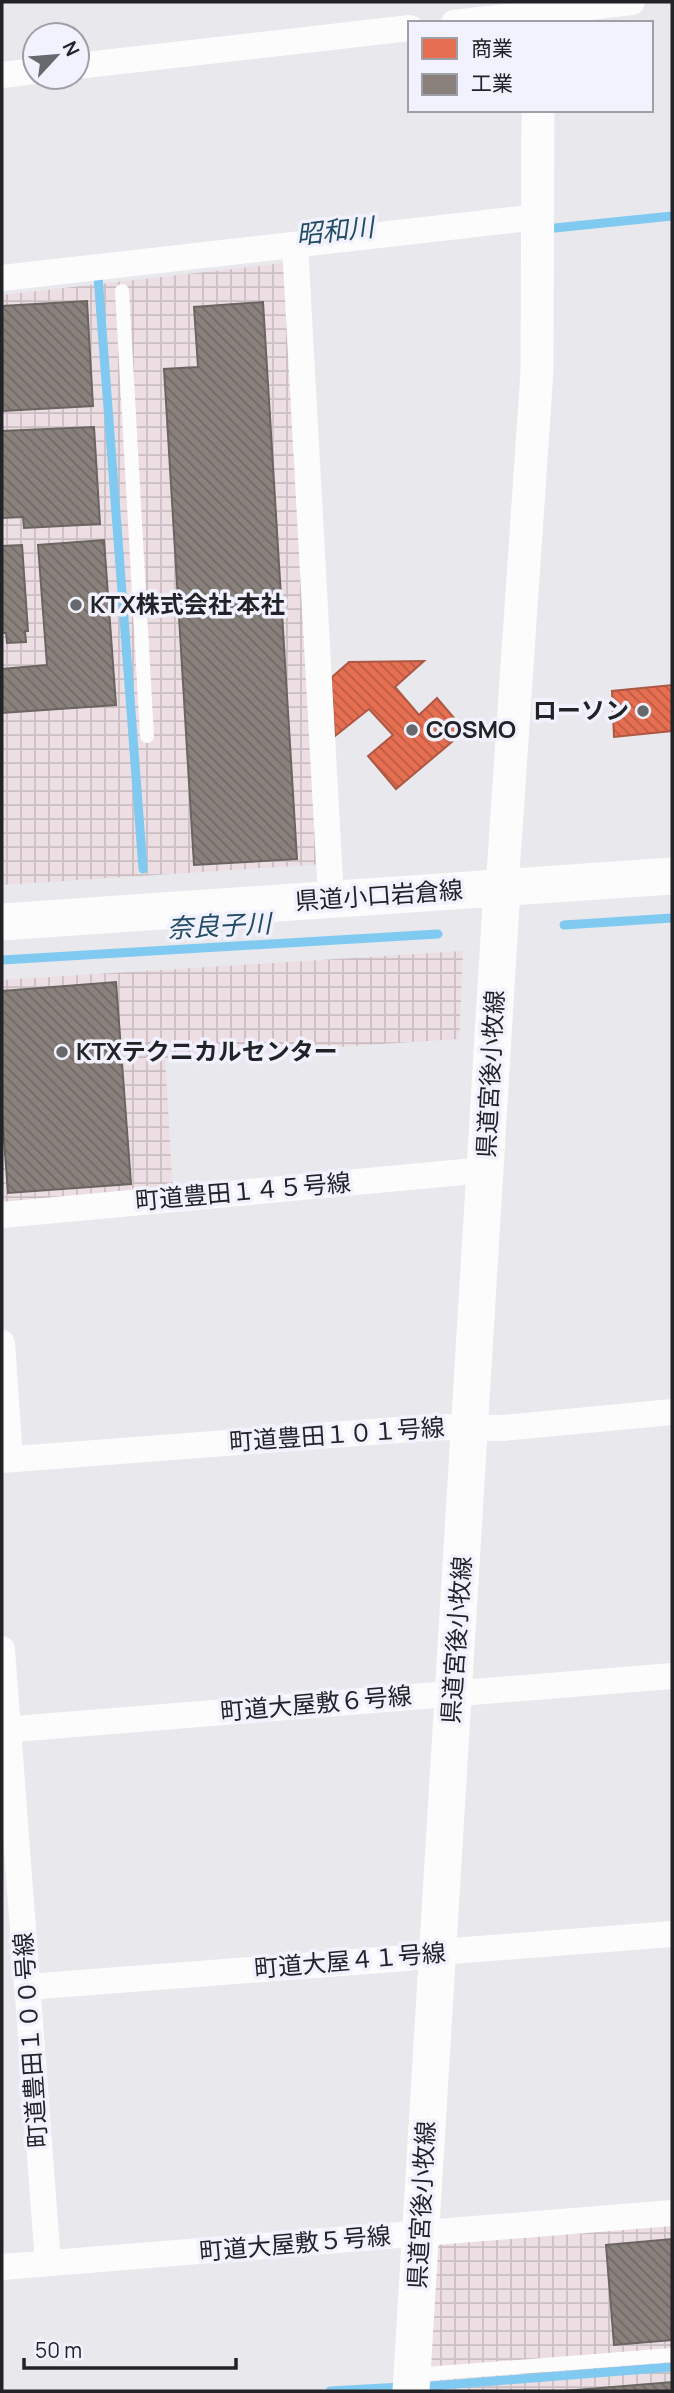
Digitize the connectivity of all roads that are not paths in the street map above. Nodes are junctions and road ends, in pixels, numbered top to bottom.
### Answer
1 (632, 2) edge
2 (539, 12) edge
3 (469, 21) edge
4 (408, 28) edge
5 (91, 64) edge
6 (21, 73) edge
7 (2, 75) edge
8 (538, 112) edge
9 (538, 228) junction
10 (295, 255) junction
11 (2, 278) edge
12 (122, 291) dead end
13 (146, 736) dead end
14 (503, 871) junction
15 (672, 876) edge
16 (331, 899) junction
17 (2, 922) edge
18 (485, 1170) junction
19 (2, 1214) edge
20 (2, 1343) edge
21 (672, 1412) edge
22 (470, 1427) junction
23 (6, 1460) edge
24 (2, 1649) edge
25 (672, 1676) edge
26 (453, 1693) junction
27 (5, 1730) edge
28 (672, 1934) edge
29 (437, 1954) junction
30 (27, 1987) junction
31 (672, 2213) edge
32 (419, 2234) junction
33 (48, 2263) junction
34 (2, 2267) edge
35 (672, 2355) edge
36 (412, 2383) edge

1 - 2 street
2 - 3 street
4 - 5 street
6 - 7 street
8 - 9 street
9 - 10 street
9 - 14 street
10 - 11 street
10 - 16 street
12 - 13 lane
14 - 15 main road, 県道小口岩倉線
14 - 16 main road, 県道小口岩倉線
14 - 18 main road, 県道宮後小牧線
16 - 17 main road, 県道小口岩倉線
18 - 19 street, 町道豊田１４５号線
18 - 22 main road, 県道宮後小牧線
20 - 23 street
21 - 22 street, 町道豊田１０１号線
22 - 23 street, 町道豊田１０１号線
22 - 26 main road, 県道宮後小牧線
24 - 27 street, 町道豊田１００号線
25 - 26 street, 町道大屋敷６号線
26 - 27 street, 町道大屋敷６号線
26 - 29 main road, 県道宮後小牧線
27 - 30 street, 町道豊田１００号線
28 - 29 street, 町道大屋４１号線
29 - 30 street, 町道大屋４１号線
29 - 32 main road, 県道宮後小牧線
30 - 33 street, 町道豊田１００号線
31 - 32 street, 町道大屋敷５号線
32 - 33 street, 町道大屋敷５号線
32 - 36 main road, 県道宮後小牧線
33 - 34 street, 町道大屋敷５号線
35 - 36 lane

